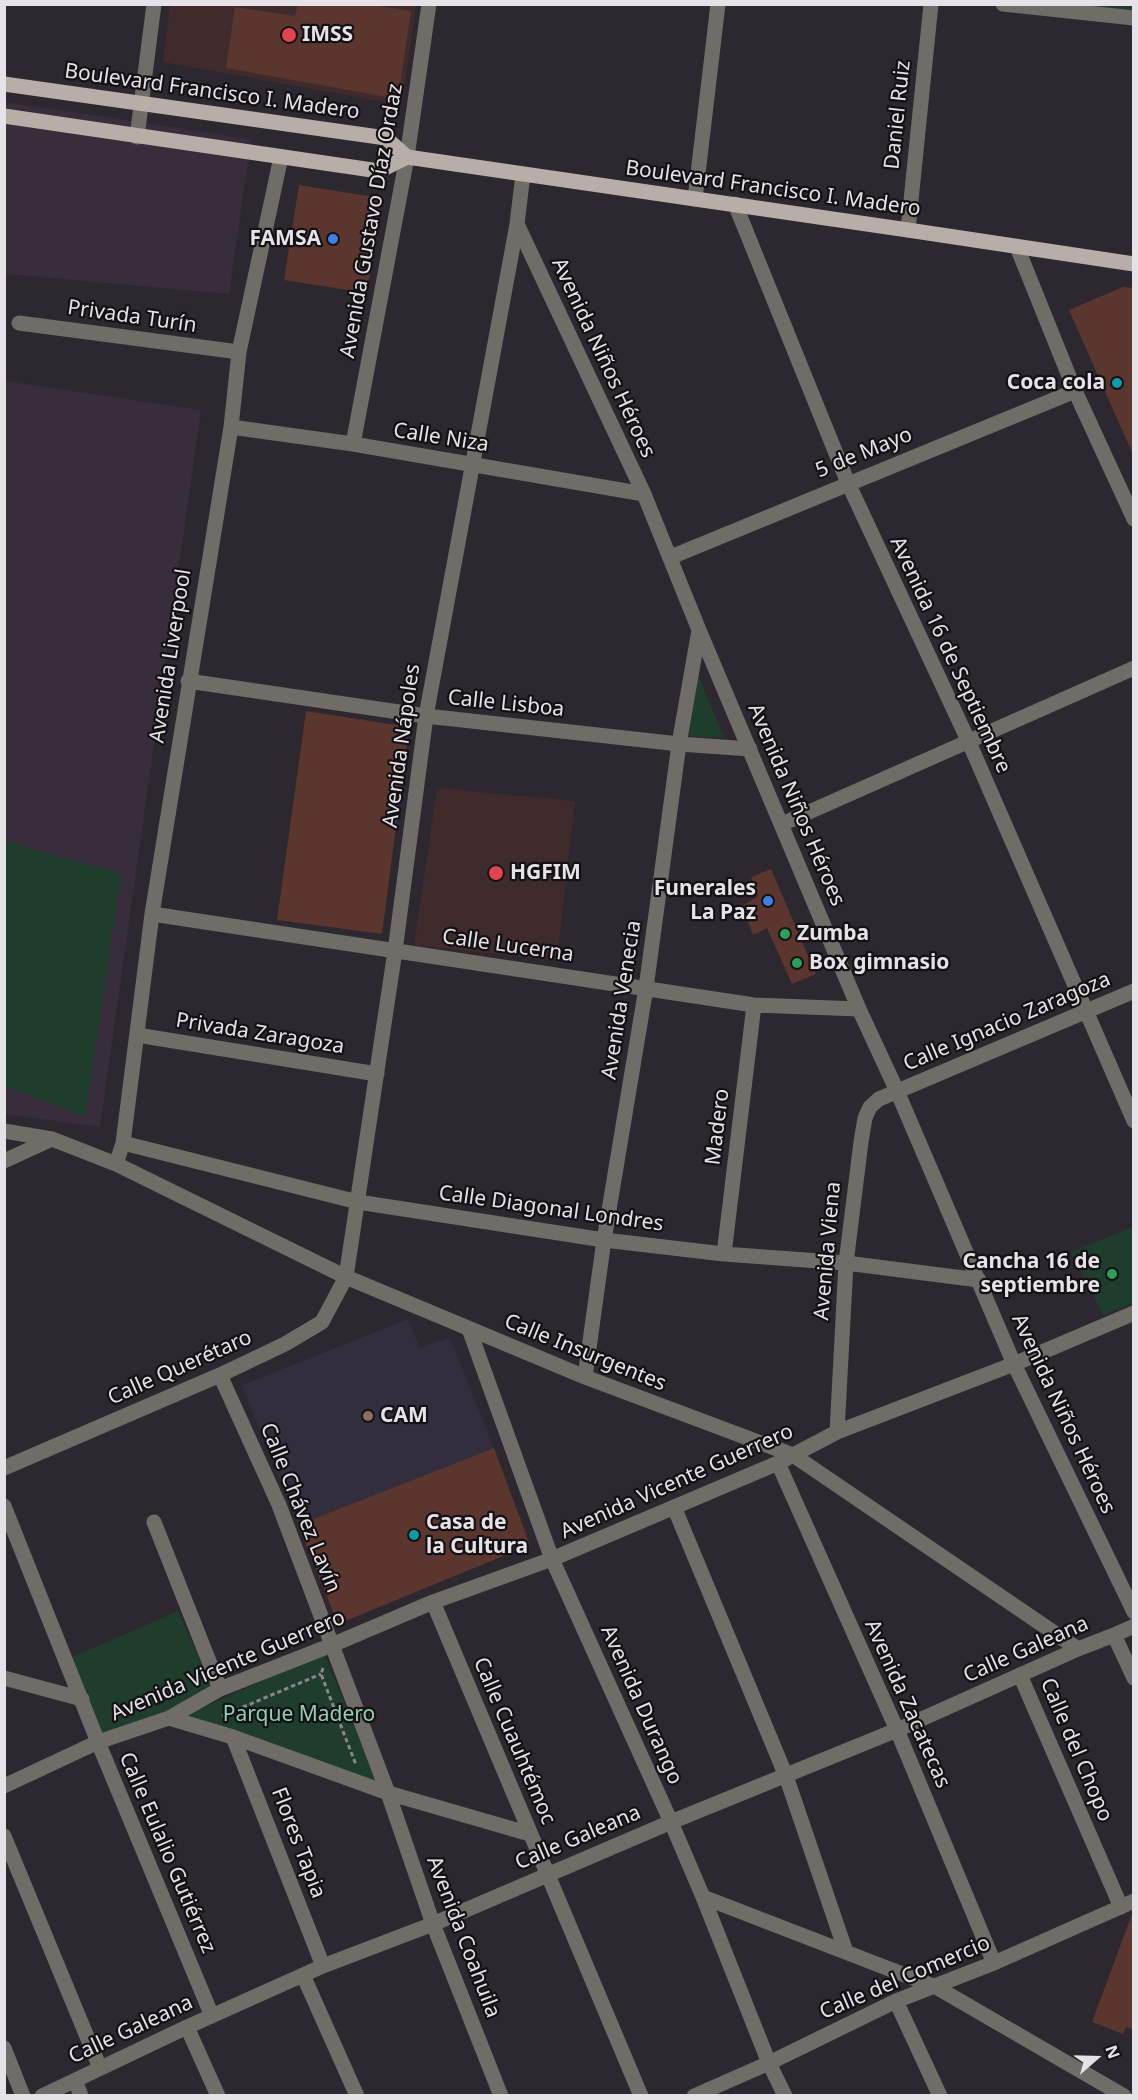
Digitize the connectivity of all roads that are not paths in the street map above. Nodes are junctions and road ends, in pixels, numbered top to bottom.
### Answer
1 (154, 4) edge
2 (429, 4) edge
3 (718, 4) edge
4 (930, 4) edge
5 (1003, 4) edge
6 (1134, 18) edge
7 (4, 84) edge
8 (142, 104) junction
9 (4, 116) edge
10 (137, 136) junction
11 (281, 157) junction
12 (407, 157) junction
13 (523, 174) junction
14 (695, 199) junction
15 (735, 204) junction
16 (517, 224) junction
17 (908, 230) junction
18 (1017, 247) junction
19 (1134, 264) edge
20 (19, 323) dead end
21 (239, 352) junction
22 (1074, 391) junction
23 (231, 427) junction
24 (353, 444) junction
25 (471, 464) junction
26 (848, 483) junction
27 (644, 494) junction
28 (1134, 519) edge
29 (670, 557) junction
30 (699, 630) junction
31 (1134, 668) edge
32 (188, 681) junction
33 (426, 716) junction
34 (968, 740) junction
35 (679, 744) junction
36 (750, 749) junction
37 (782, 824) junction
38 (152, 914) junction
39 (395, 951) junction
40 (646, 988) junction
41 (1134, 991) edge
42 (754, 1005) junction
43 (859, 1009) junction
44 (1085, 1012) junction
45 (137, 1035) junction
46 (377, 1074) junction
47 (897, 1091) junction
48 (1134, 1121) edge
49 (4, 1131) edge
50 (52, 1139) junction
51 (123, 1143) junction
52 (4, 1161) edge
53 (116, 1164) junction
54 (358, 1202) junction
55 (604, 1240) junction
56 (724, 1254) junction
57 (846, 1263) junction
58 (346, 1277) junction
59 (980, 1280) junction
60 (1134, 1313) edge
61 (469, 1329) junction
62 (1014, 1365) junction
63 (220, 1375) junction
64 (585, 1377) junction
65 (837, 1432) junction
66 (793, 1455) junction
67 (777, 1463) junction
68 (4, 1468) edge
69 (4, 1506) edge
70 (675, 1507) junction
71 (154, 1522) dead end
72 (552, 1559) junction
73 (433, 1602) junction
74 (1134, 1611) edge
75 (1134, 1626) edge
76 (1114, 1635) junction
77 (332, 1645) junction
78 (1077, 1649) junction
79 (1129, 1658) edge
80 (1020, 1675) junction
81 (4, 1678) edge
82 (1134, 1678) edge
83 (220, 1689) junction
84 (82, 1699) junction
85 (169, 1718) junction
86 (897, 1731) junction
87 (233, 1737) junction
88 (98, 1742) junction
89 (786, 1776) junction
90 (4, 1786) edge
91 (388, 1793) junction
92 (671, 1822) junction
93 (530, 1834) junction
94 (4, 1836) edge
95 (548, 1874) junction
96 (703, 1897) junction
97 (1127, 1904) edge
98 (433, 1924) junction
99 (846, 1952) junction
100 (994, 1963) junction
101 (323, 1966) junction
102 (303, 1976) junction
103 (936, 1986) junction
104 (896, 2001) junction
105 (212, 2016) junction
106 (187, 2026) junction
107 (4, 2048) edge
108 (769, 2062) junction
109 (100, 2068) junction
110 (75, 2080) junction
111 (23, 2096) edge
112 (42, 2096) edge
113 (81, 2096) edge
114 (218, 2096) edge
115 (357, 2096) edge
116 (501, 2096) edge
117 (641, 2096) edge
118 (694, 2096) edge
119 (785, 2096) edge
120 (940, 2096) edge
121 (1124, 2096) edge

1 - 8 street
2 - 12 street, Avenida Gustavo Díaz Ordaz
3 - 14 street
4 - 17 street, Daniel Ruiz
5 - 6 street
7 - 8 main road, Boulevard Francisco I. Madero
8 - 10 street
8 - 12 main road, Boulevard Francisco I. Madero
9 - 10 main road
10 - 11 main road
11 - 12 main road
11 - 21 street, Avenida Liverpool
12 - 13 main road, Boulevard Francisco I. Madero
12 - 24 street, Avenida Gustavo Díaz Ordaz
13 - 14 main road, Boulevard Francisco I. Madero
13 - 16 street
14 - 15 main road, Boulevard Francisco I. Madero
15 - 17 main road, Boulevard Francisco I. Madero
15 - 26 street, Avenida 16 de Septiembre
16 - 25 street, Avenida Nápoles
16 - 27 street, Avenida Niños Héroes
17 - 18 main road, Boulevard Francisco I. Madero
18 - 19 main road, Boulevard Francisco I. Madero
18 - 22 street
20 - 21 street, Privada Turín
21 - 23 street, Avenida Liverpool
22 - 26 street, 5 de Mayo
22 - 28 street
23 - 24 street, Calle Niza
23 - 32 street, Avenida Liverpool
24 - 25 street, Calle Niza
25 - 27 street, Calle Niza
25 - 33 street, Avenida Nápoles
26 - 29 street, 5 de Mayo
26 - 34 street, Avenida 16 de Septiembre
27 - 29 street, Avenida Niños Héroes
29 - 30 street, Avenida Niños Héroes
30 - 35 street, Avenida Venecia
30 - 36 street, Avenida Niños Héroes
31 - 34 street
32 - 33 street, Calle Lisboa
32 - 38 street, Avenida Liverpool
33 - 35 street, Calle Lisboa
33 - 39 street, Avenida Nápoles
34 - 37 street
34 - 44 street, Avenida 16 de Septiembre
35 - 36 street, Calle Lisboa
35 - 40 street, Avenida Venecia
36 - 37 street, Avenida Niños Héroes
37 - 43 street, Avenida Niños Héroes
38 - 39 street, Calle Lucerna
38 - 45 street, Avenida Liverpool
39 - 40 street, Calle Lucerna
39 - 46 street, Avenida Nápoles
40 - 42 street, Calle Lucerna
40 - 55 street, Avenida Venecia
41 - 44 street, Calle Ignacio Zaragoza
42 - 43 street, Calle Lucerna
42 - 56 street, Madero
43 - 47 street, Avenida Niños Héroes
44 - 47 street, Calle Ignacio Zaragoza
44 - 48 street, Avenida 16 de Septiembre
45 - 46 street, Privada Zaragoza
45 - 51 street, Avenida Liverpool
46 - 54 street, Avenida Nápoles
47 - 57 street, Avenida Viena
47 - 59 street, Avenida Niños Héroes
49 - 50 street
50 - 52 street
50 - 53 street, Calle Insurgentes
51 - 53 street, Avenida Liverpool
51 - 54 street, Calle Diagonal Londres
53 - 58 street, Calle Insurgentes
54 - 55 street, Calle Diagonal Londres
54 - 58 street, Avenida Nápoles
55 - 56 street, Calle Diagonal Londres
55 - 64 street, Avenida Venecia
56 - 57 street, Calle Diagonal Londres
57 - 59 street, Calle Diagonal Londres
57 - 65 street, Avenida Viena
58 - 61 street, Calle Insurgentes
58 - 63 street, Calle Querétaro
59 - 62 street, Avenida Niños Héroes
60 - 62 street, Avenida Vicente Guerrero
61 - 64 street, Calle Insurgentes
61 - 72 street, Avenida Durango
62 - 65 street, Avenida Vicente Guerrero
62 - 74 street, Avenida Niños Héroes
63 - 68 street, Calle Querétaro
63 - 77 street, Calle Chávez Lavín
64 - 66 street, Calle Insurgentes
65 - 66 street, Avenida Vicente Guerrero
66 - 67 street, Avenida Vicente Guerrero
66 - 78 street, Calle Insurgentes
67 - 70 street, Avenida Vicente Guerrero
67 - 86 street, Avenida Zacatecas
69 - 84 street, Calle Eulalio Gutiérrez
70 - 72 street, Avenida Vicente Guerrero
70 - 89 street
71 - 83 street
72 - 73 street, Avenida Vicente Guerrero
72 - 92 street, Avenida Durango
73 - 77 street, Avenida Vicente Guerrero
73 - 93 street, Calle Cuauhtémoc
75 - 76 street, Calle Galeana
76 - 78 street, Calle Galeana
76 - 79 street
77 - 83 street, Avenida Vicente Guerrero
77 - 91 street, Calle Chávez Lavín
78 - 80 street, Calle Galeana
79 - 82 street
80 - 86 street, Calle Galeana
80 - 97 street, Calle del Chopo
81 - 84 street
83 - 85 street, Avenida Vicente Guerrero
84 - 88 street, Calle Eulalio Gutiérrez
85 - 87 street
85 - 88 street, Avenida Vicente Guerrero
86 - 89 street, Calle Galeana
86 - 100 street, Avenida Zacatecas
87 - 91 street
87 - 101 street, Flores Tapia
88 - 90 street, Avenida Vicente Guerrero
88 - 105 street, Calle Eulalio Gutiérrez
89 - 92 street, Calle Galeana
89 - 99 street
91 - 93 street
91 - 98 street, Avenida Coahuila
92 - 95 street, Calle Galeana
92 - 96 street, Avenida Durango
93 - 95 street, Calle Cuauhtémoc
94 - 109 street
95 - 98 street, Calle Galeana
95 - 117 street, Calle Cuauhtémoc
96 - 99 street
96 - 108 street, Avenida Durango
97 - 100 street, Calle del Comercio
98 - 101 street, Calle Galeana
98 - 116 street, Avenida Coahuila
99 - 103 street
100 - 103 street, Calle del Comercio
101 - 102 street, Calle Galeana
102 - 105 street, Calle Galeana
102 - 115 street
103 - 104 street, Calle del Comercio
103 - 121 street
104 - 108 street, Calle del Comercio
104 - 120 street
105 - 106 street, Calle Galeana
106 - 109 street, Calle Galeana
106 - 114 street
107 - 111 street
108 - 118 street, Calle del Comercio
108 - 119 street, Avenida Durango
109 - 110 street, Calle Galeana
110 - 112 street, Calle Galeana
110 - 113 street

